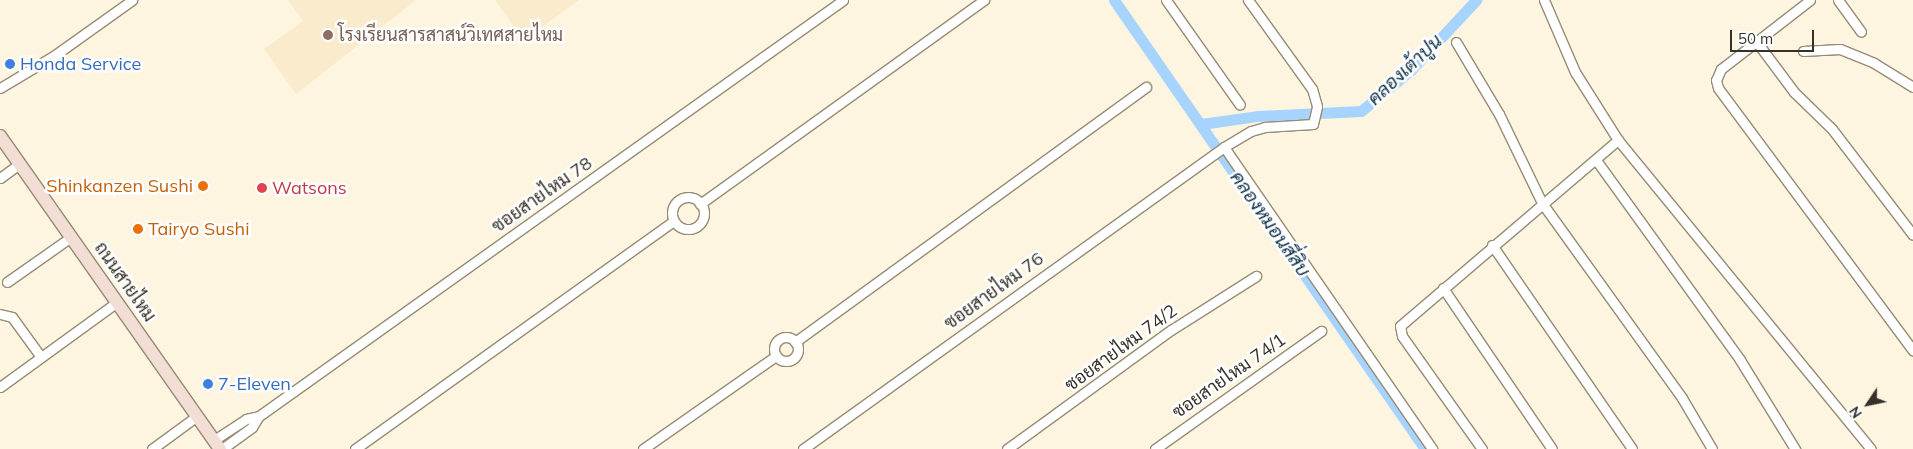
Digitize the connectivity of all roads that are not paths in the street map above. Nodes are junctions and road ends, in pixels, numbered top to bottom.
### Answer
1 (132, 0) edge
2 (843, 0) edge
3 (984, 0) edge
4 (1166, 0) edge
5 (1248, 0) edge
6 (1544, 0) edge
7 (1810, 0) edge
8 (1838, 0) edge
9 (1861, 32) dead end
10 (1756, 41) junction
11 (1456, 42) dead end
12 (1804, 51) dead end
13 (1146, 87) dead end
14 (0, 88) edge
15 (1913, 88) edge
16 (1240, 105) dead end
17 (0, 136) edge
18 (1618, 140) junction
19 (1222, 148) junction
20 (1596, 160) junction
21 (19, 164) junction
22 (0, 178) edge
23 (1542, 203) junction
24 (700, 204) junction
25 (674, 221) junction
26 (1913, 235) edge
27 (71, 236) junction
28 (1492, 245) junction
29 (1256, 276) dead end
30 (7, 282) dead end
31 (1443, 288) junction
32 (117, 302) junction
33 (0, 314) edge
34 (1321, 331) dead end
35 (796, 342) junction
36 (1913, 351) edge
37 (776, 356) junction
38 (41, 357) junction
39 (0, 387) edge
40 (197, 416) junction
41 (219, 446) edge
42 (152, 449) edge
43 (355, 449) edge
44 (643, 449) edge
45 (803, 449) edge
46 (1006, 449) edge
47 (1155, 449) edge
48 (1432, 449) edge
49 (1482, 449) edge
50 (1552, 449) edge
51 (1632, 449) edge
52 (1712, 449) edge
53 (1796, 449) edge
54 (1871, 449) edge

1 - 14 street
2 - 41 street, ซอยสายไหม 78
3 - 24 street
4 - 16 street
5 - 19 street, ซอยสายไหม 76
6 - 18 street
7 - 10 street
8 - 9 street
10 - 26 street
10 - 36 street
11 - 23 street
12 - 15 street
13 - 35 street
17 - 21 main road, ถนนสายไหม
18 - 20 street
18 - 54 street
19 - 45 street, ซอยสายไหม 76
19 - 48 street
20 - 23 street
20 - 53 street
21 - 22 street
21 - 27 main road, ถนนสายไหม
23 - 28 street
23 - 52 street
24 - 25 street
24 - 25 street
25 - 43 street
27 - 30 street
27 - 32 main road, ถนนสายไหม
28 - 31 street
28 - 51 street
29 - 46 street, ซอยสายไหม 74/2
31 - 49 street
31 - 50 street
32 - 38 street
32 - 40 main road, ถนนสายไหม
33 - 38 street
34 - 47 street, ซอยสายไหม 74/1
35 - 37 street
35 - 37 street
37 - 44 street
38 - 39 street
40 - 41 main road, ถนนสายไหม
40 - 42 street

